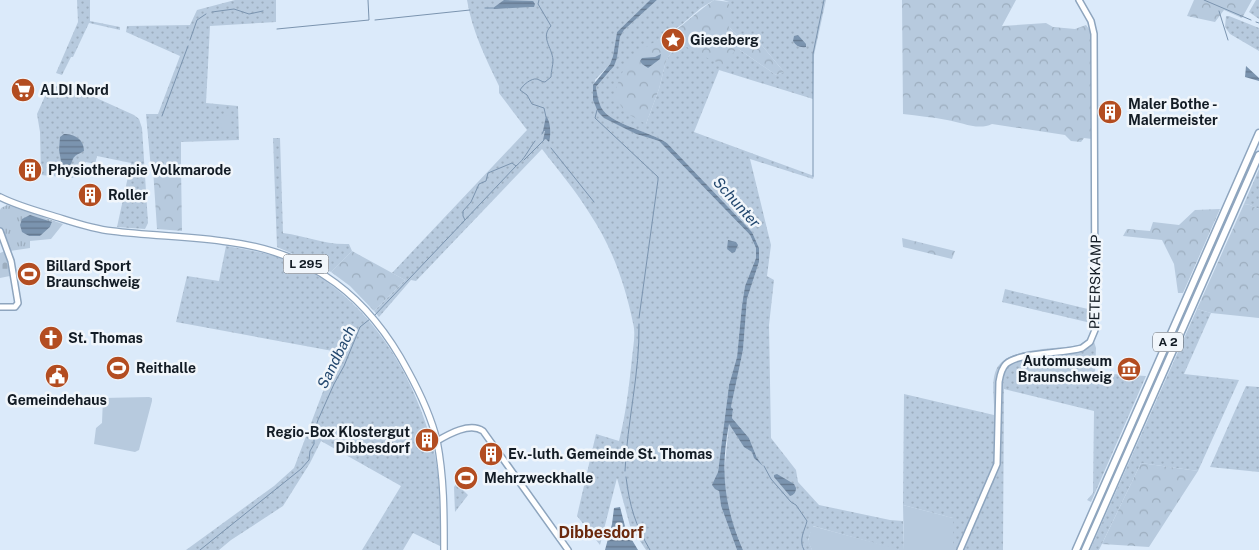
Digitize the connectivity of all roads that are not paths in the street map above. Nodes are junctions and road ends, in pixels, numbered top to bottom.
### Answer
1 (1078, 0) edge
2 (1259, 133) edge
3 (1259, 155) edge
4 (0, 197) edge
5 (0, 231) edge
6 (0, 307) edge
7 (437, 441) junction
8 (444, 550) edge
9 (568, 550) edge
10 (960, 550) edge
11 (1076, 550) edge
12 (1085, 550) edge

1 - 10 street, PETERSKAMP
2 - 11 highway, A 2
3 - 12 highway, A 2
4 - 7 main road, L 295
5 - 6 street
7 - 8 main road, L 295
7 - 9 street

